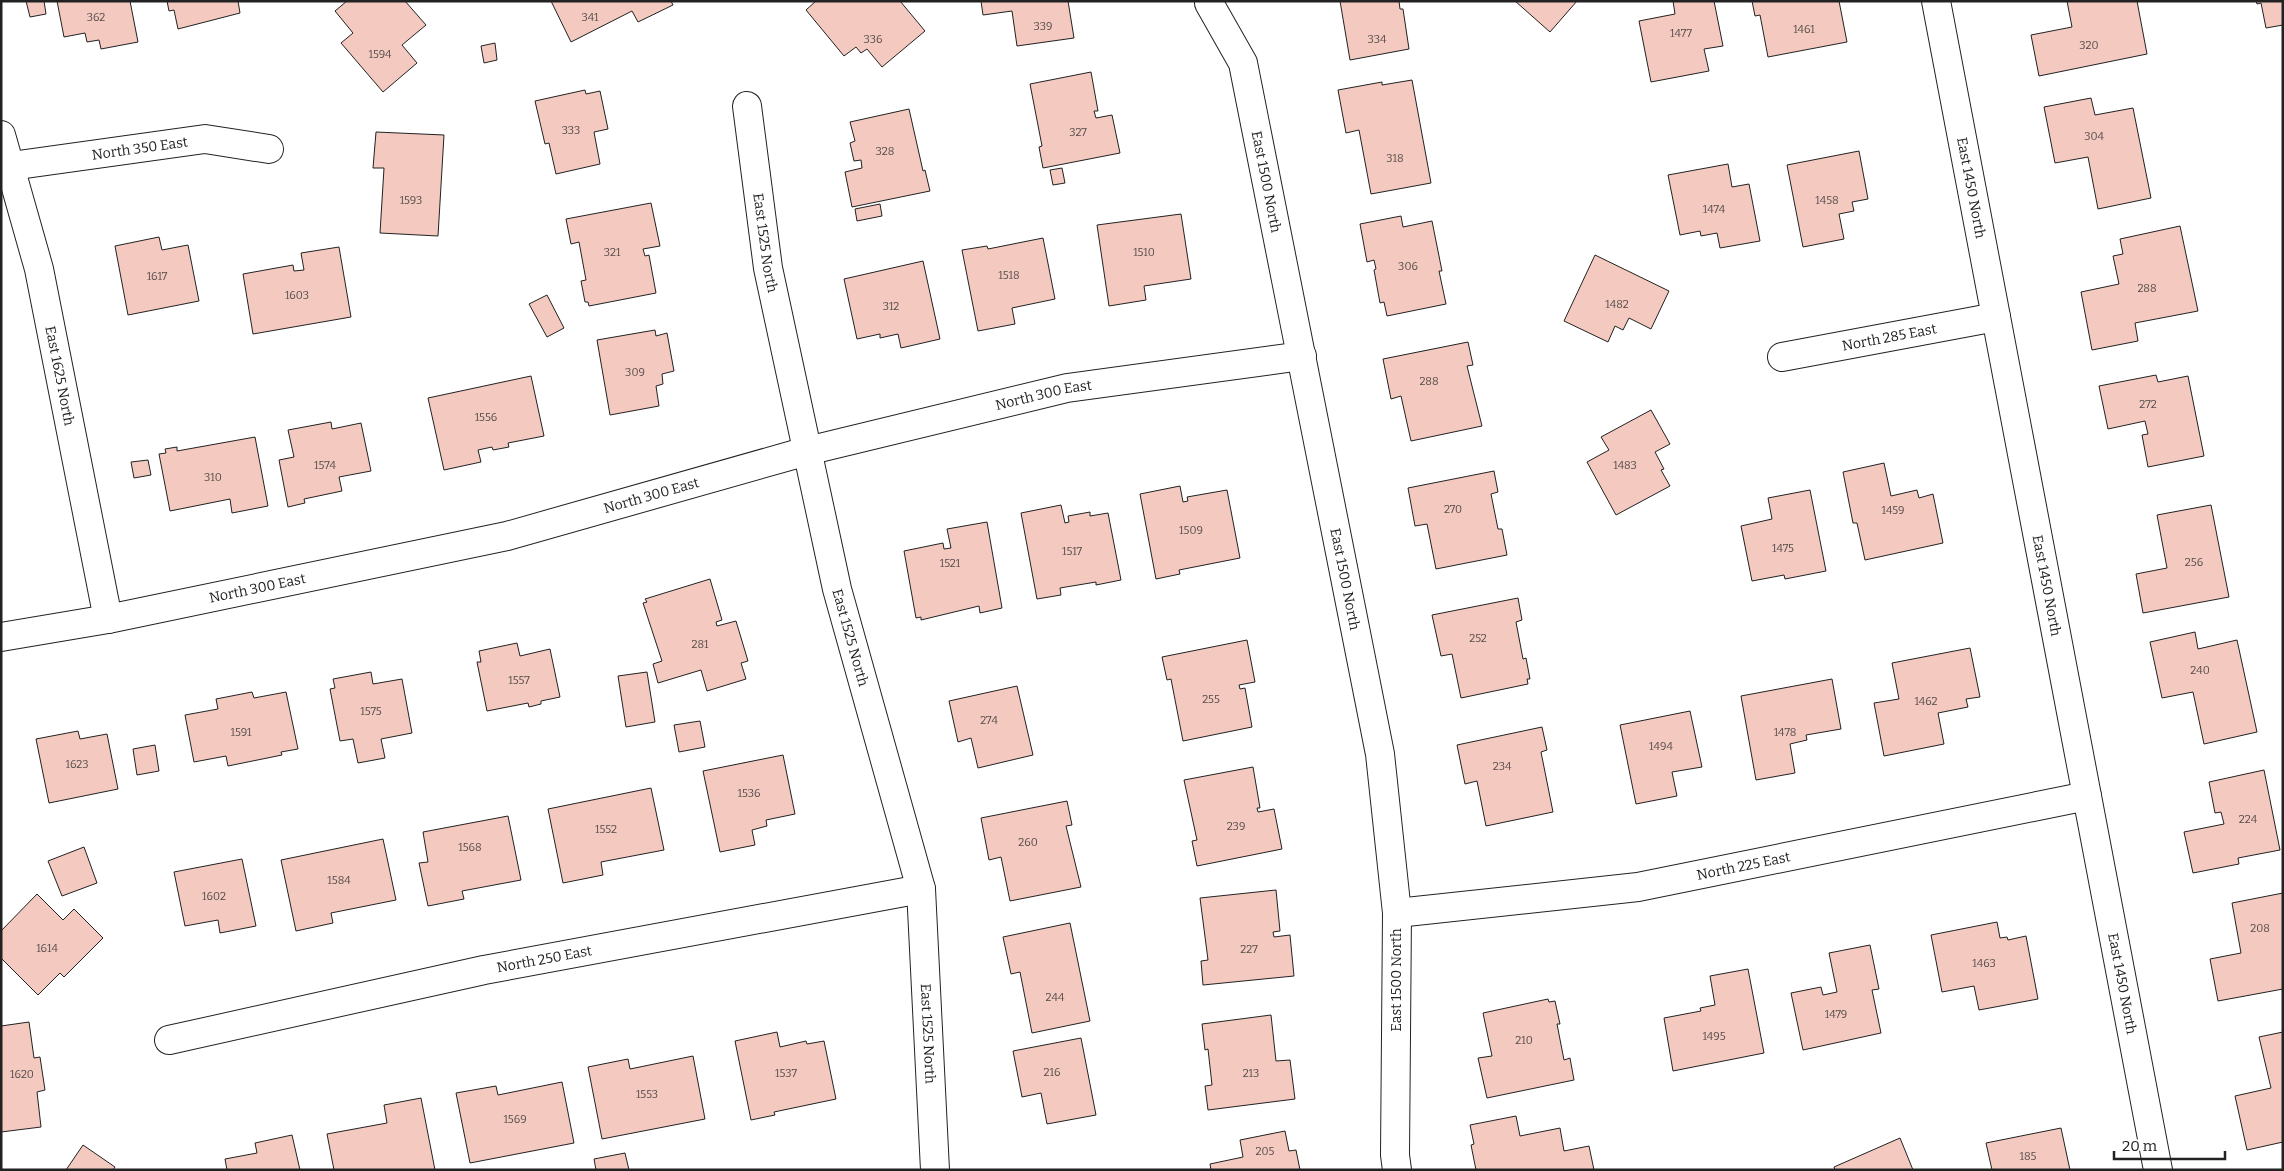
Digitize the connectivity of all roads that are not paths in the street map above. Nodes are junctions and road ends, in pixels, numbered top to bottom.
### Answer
1 (1936, 1) edge
2 (1209, 3) dead end
3 (747, 106) dead end
4 (1, 135) edge
5 (269, 150) dead end
6 (11, 166) junction
7 (1996, 317) junction
8 (1302, 356) junction
9 (1782, 357) dead end
10 (807, 451) junction
11 (108, 619) junction
12 (1, 637) edge
13 (2087, 796) junction
14 (921, 889) junction
15 (1397, 913) junction
16 (169, 1040) dead end
17 (935, 1170) edge
18 (1397, 1170) edge
19 (2158, 1170) edge

1 - 7 street, East 1450 North
2 - 8 street, East 1500 North
3 - 10 street, East 1525 North
4 - 6 street, East 1625 North
5 - 6 street, North 350 East
6 - 11 street, East 1625 North
7 - 9 street, North 285 East
7 - 13 street, East 1450 North
8 - 10 street, North 300 East
8 - 15 street, East 1500 North
10 - 11 street, North 300 East
10 - 14 street, East 1525 North
11 - 12 street, North 300 East
13 - 15 street, North 225 East
13 - 19 street, East 1450 North
14 - 16 street, North 250 East
14 - 17 street, East 1525 North
15 - 18 street, East 1500 North

